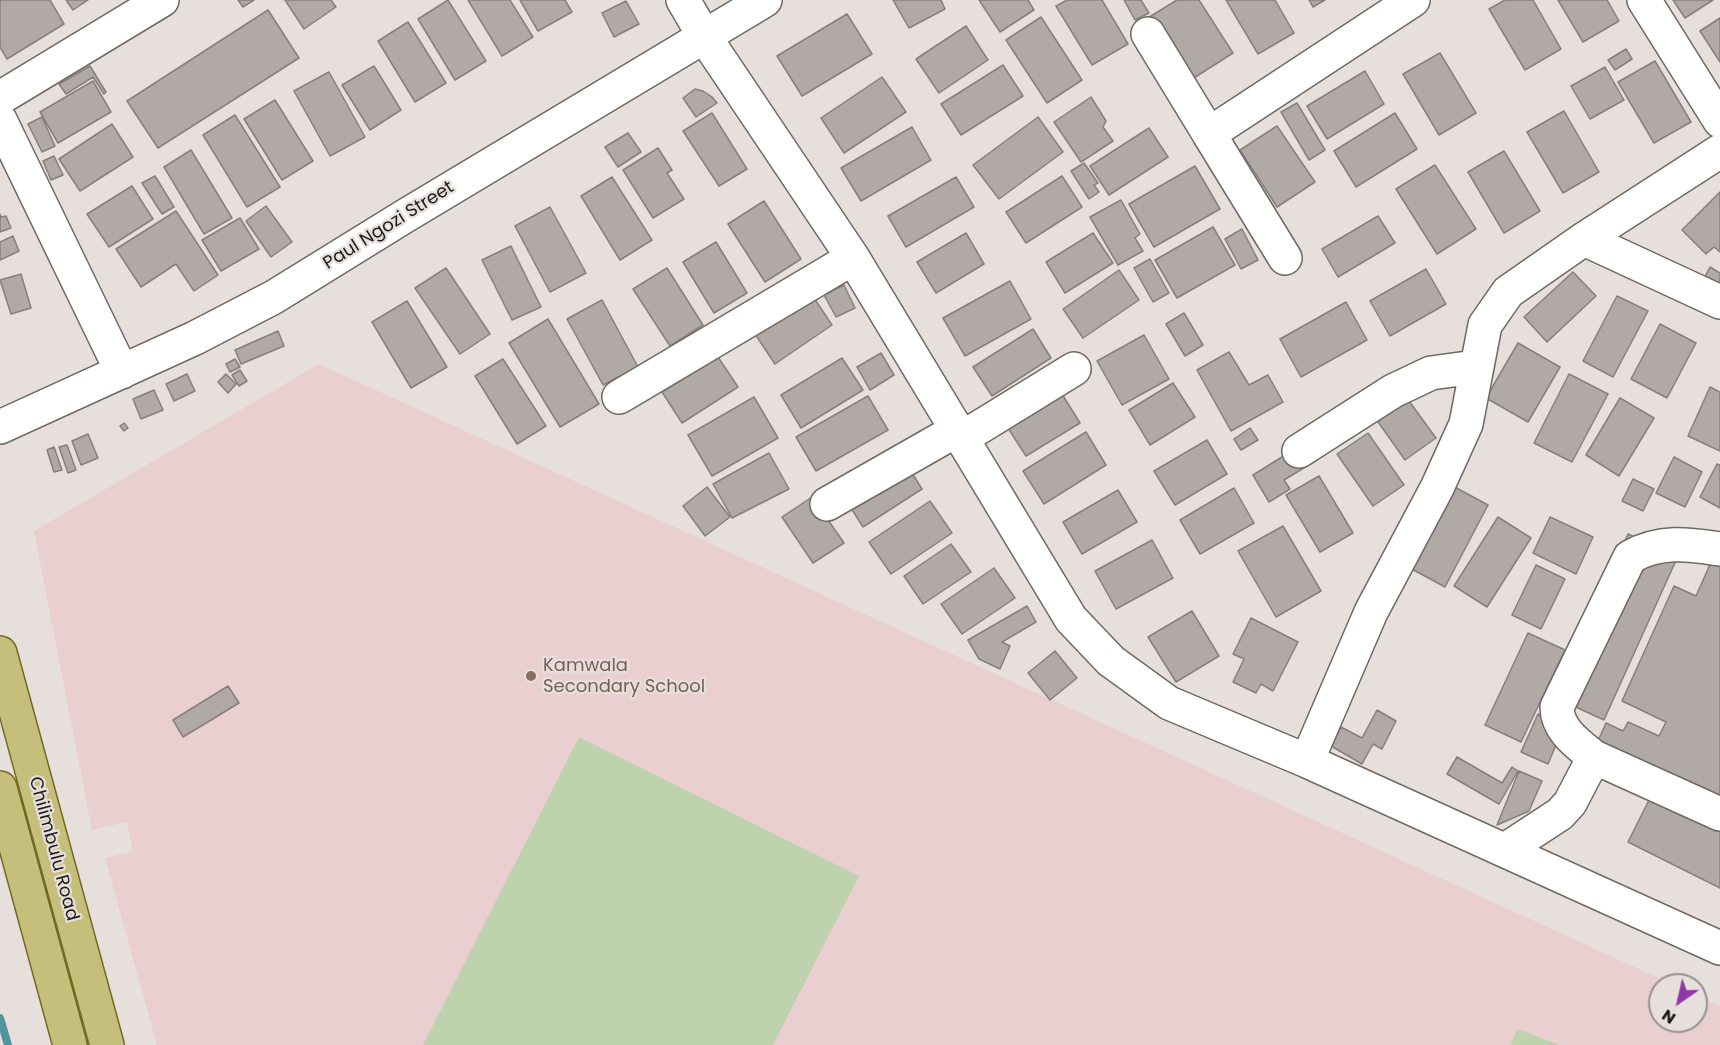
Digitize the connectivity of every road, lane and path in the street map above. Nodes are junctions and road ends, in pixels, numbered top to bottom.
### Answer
1 (162, 0) edge
2 (683, 0) edge
3 (765, 0) edge
4 (1413, 0) edge
5 (1644, 0) edge
6 (1148, 34) dead end
7 (704, 36) junction
8 (0, 98) edge
9 (0, 120) edge
10 (1720, 121) edge
11 (1209, 134) junction
12 (1720, 151) edge
13 (1584, 239) junction
14 (853, 258) junction
15 (1285, 258) dead end
16 (1720, 302) edge
17 (1476, 367) junction
18 (1074, 369) dead end
19 (122, 372) junction
20 (619, 397) dead end
21 (0, 427) edge
22 (959, 434) junction
23 (1299, 451) dead end
24 (827, 504) dead end
25 (1720, 549) edge
26 (0, 653) edge
27 (1594, 757) junction
28 (1307, 761) junction
29 (0, 788) edge
30 (1720, 814) edge
31 (1505, 850) junction
32 (1720, 948) edge
33 (70, 1045) edge
34 (107, 1045) edge

1 - 8 street
2 - 7 street
3 - 7 street, Paul Ngozi Street
4 - 11 street
5 - 10 street
6 - 11 street
7 - 14 street
7 - 19 street, Paul Ngozi Street
9 - 19 street
11 - 15 street
12 - 13 street
13 - 16 street
13 - 17 street
14 - 20 street
14 - 22 street
17 - 23 street
17 - 28 street
18 - 22 street
19 - 21 street, Paul Ngozi Street
22 - 24 street
22 - 28 street
25 - 27 street
26 - 34 main road, Chilimbulu Road
27 - 30 street
27 - 31 street
28 - 31 street
29 - 33 main road, Chilimbulu Road
31 - 32 street

